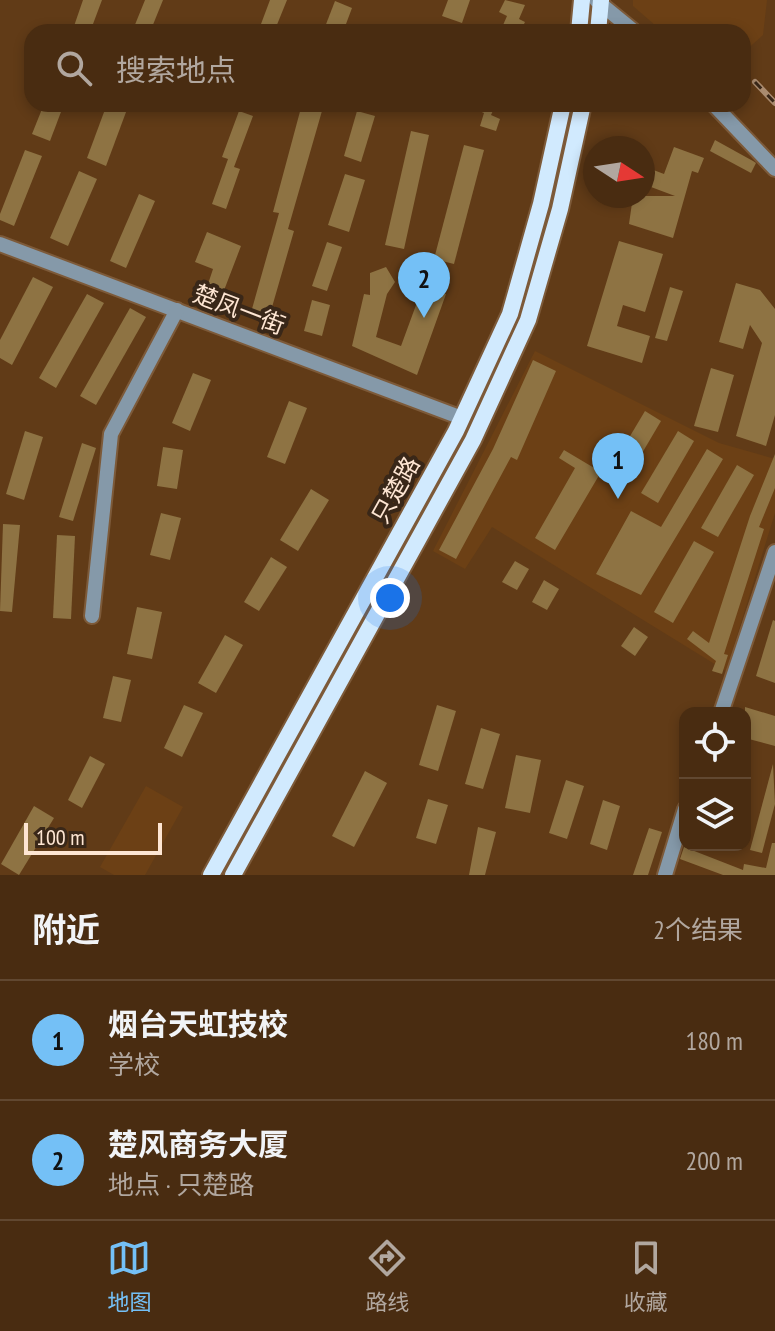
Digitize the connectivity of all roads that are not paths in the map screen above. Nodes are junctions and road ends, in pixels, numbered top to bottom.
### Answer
1 (582, 0) edge
2 (599, 2) edge
3 (580, 24) edge
4 (598, 24) edge
5 (625, 24) edge
6 (561, 112) edge
7 (581, 112) edge
8 (721, 112) edge
9 (775, 169) edge
10 (0, 244) edge
11 (177, 310) junction
12 (462, 418) junction
13 (775, 552) edge
14 (92, 616) dead end
15 (723, 707) edge
16 (679, 829) edge
17 (211, 875) edge
18 (233, 875) edge
19 (665, 875) edge

1 - 3 main road
2 - 4 main road
2 - 5 street
6 - 12 main road, 只楚路
7 - 18 main road, 只楚路
8 - 9 street
10 - 11 street, 楚凤一街
11 - 12 street, 楚凤一街
11 - 14 street
12 - 17 main road, 只楚路
13 - 15 street
16 - 19 street

